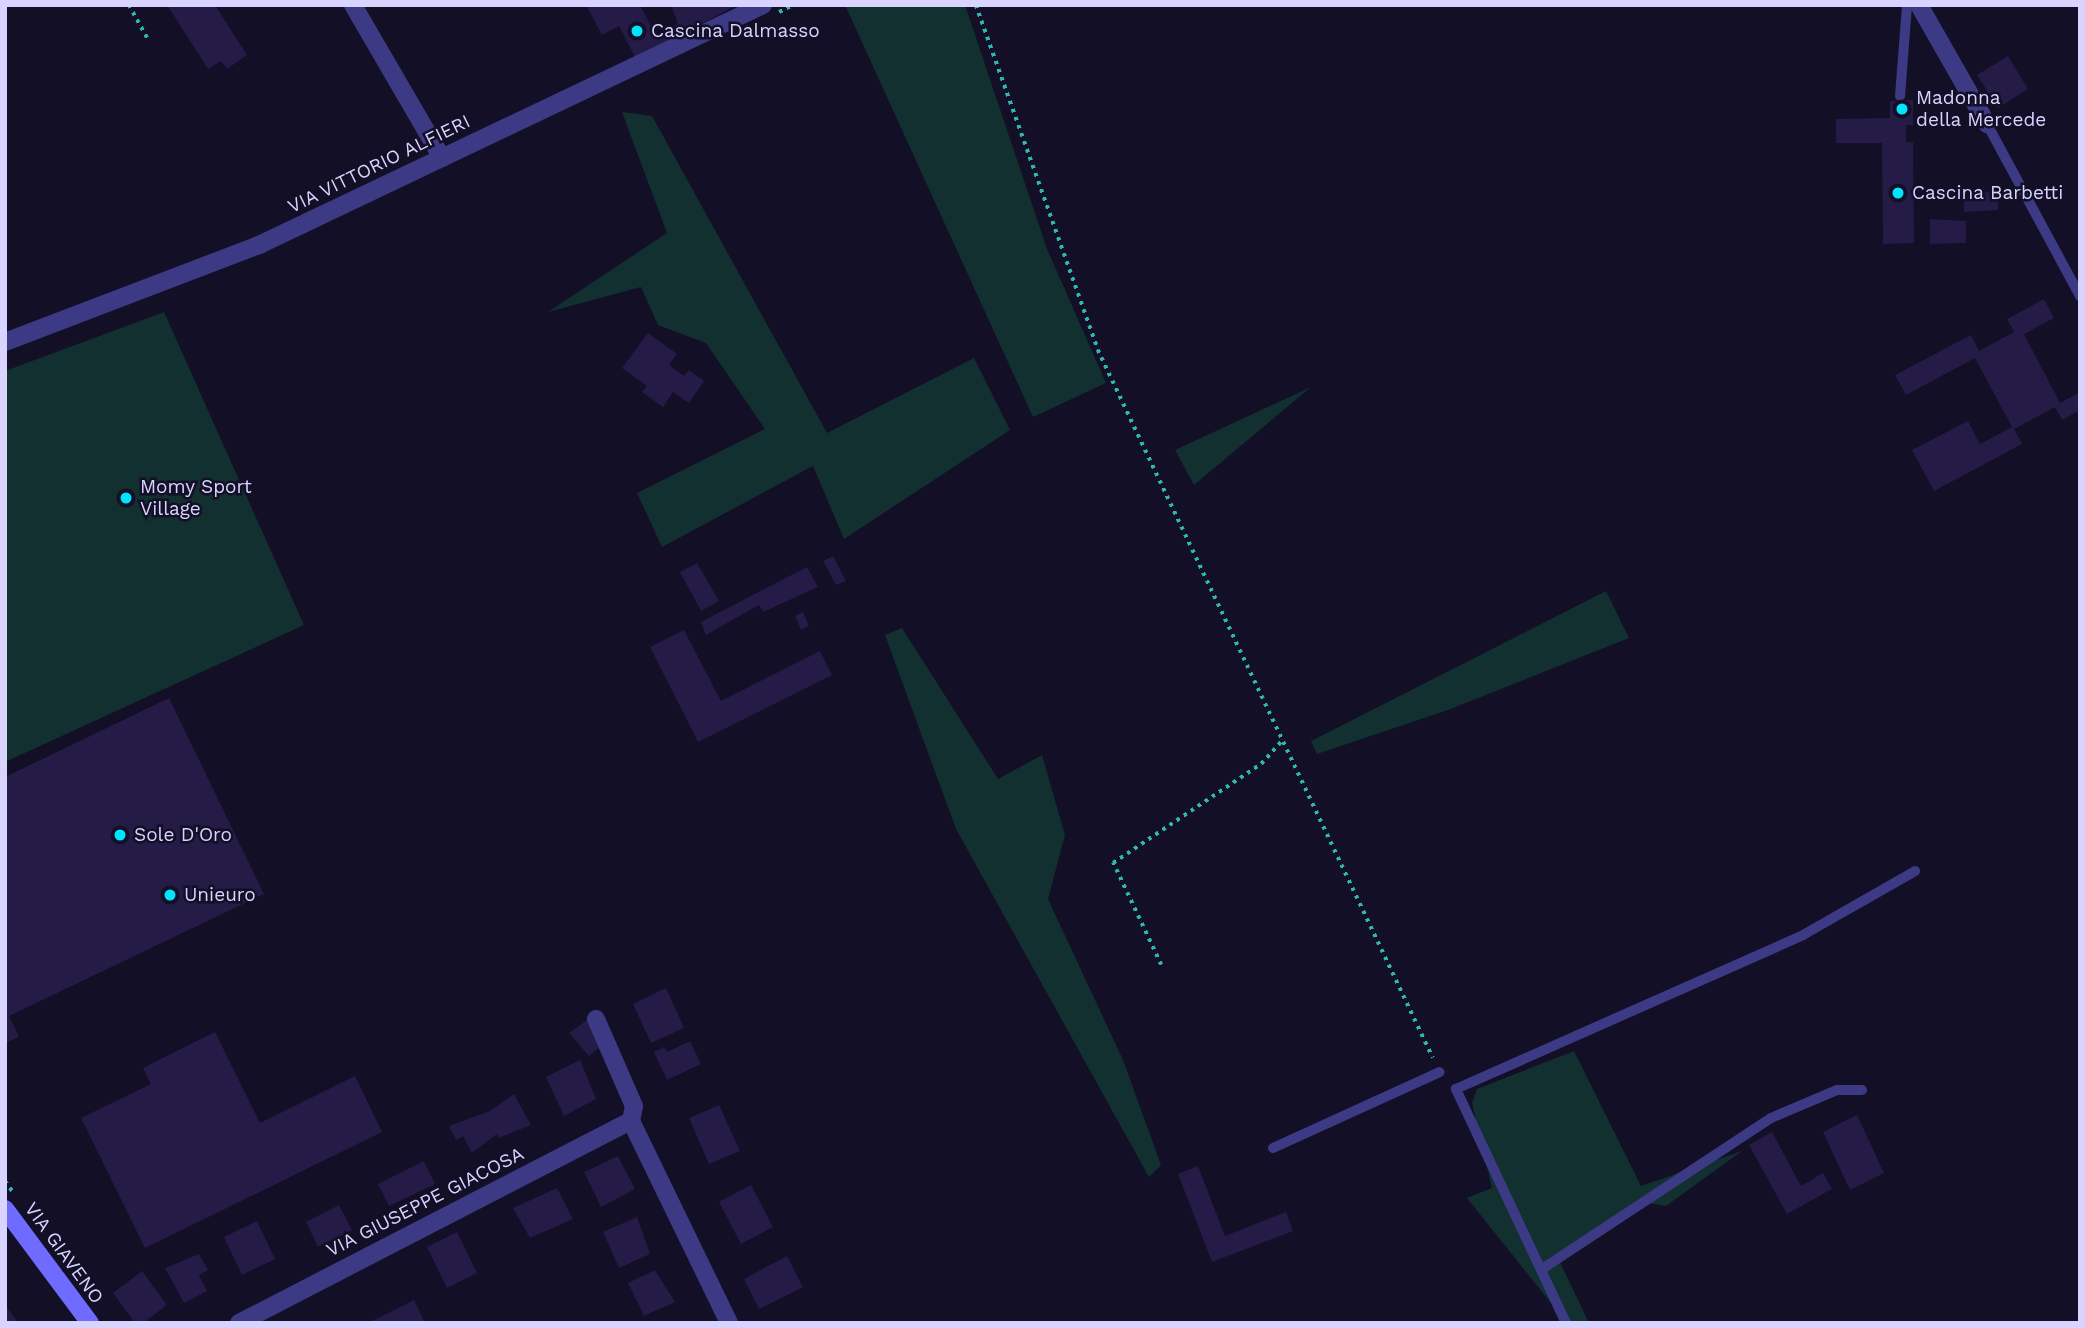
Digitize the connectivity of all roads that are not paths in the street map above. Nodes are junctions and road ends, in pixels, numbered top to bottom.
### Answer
1 (353, 5) edge
2 (763, 5) edge
3 (1908, 5) edge
4 (1919, 5) edge
5 (1900, 96) dead end
6 (1987, 124) joint
7 (442, 158) junction
8 (2080, 296) edge
9 (5, 342) edge
10 (1915, 871) dead end
11 (596, 1019) dead end
12 (1440, 1072) road end
13 (1862, 1090) dead end
14 (631, 1121) junction
15 (1273, 1148) dead end
16 (5, 1209) edge
17 (1542, 1269) junction
18 (90, 1323) edge
19 (239, 1323) edge
20 (730, 1323) edge
21 (1566, 1323) edge

1 - 7 street
2 - 7 street, VIA VITTORIO ALFIERI
3 - 5 lane
4 - 6 street
6 - 8 lane
7 - 9 street, VIA VITTORIO ALFIERI
10 - 17 lane
11 - 14 street
12 - 15 lane
13 - 17 lane
14 - 19 street, VIA GIUSEPPE GIACOSA
14 - 20 street
16 - 18 main road, VIA GIAVENO
17 - 21 lane

